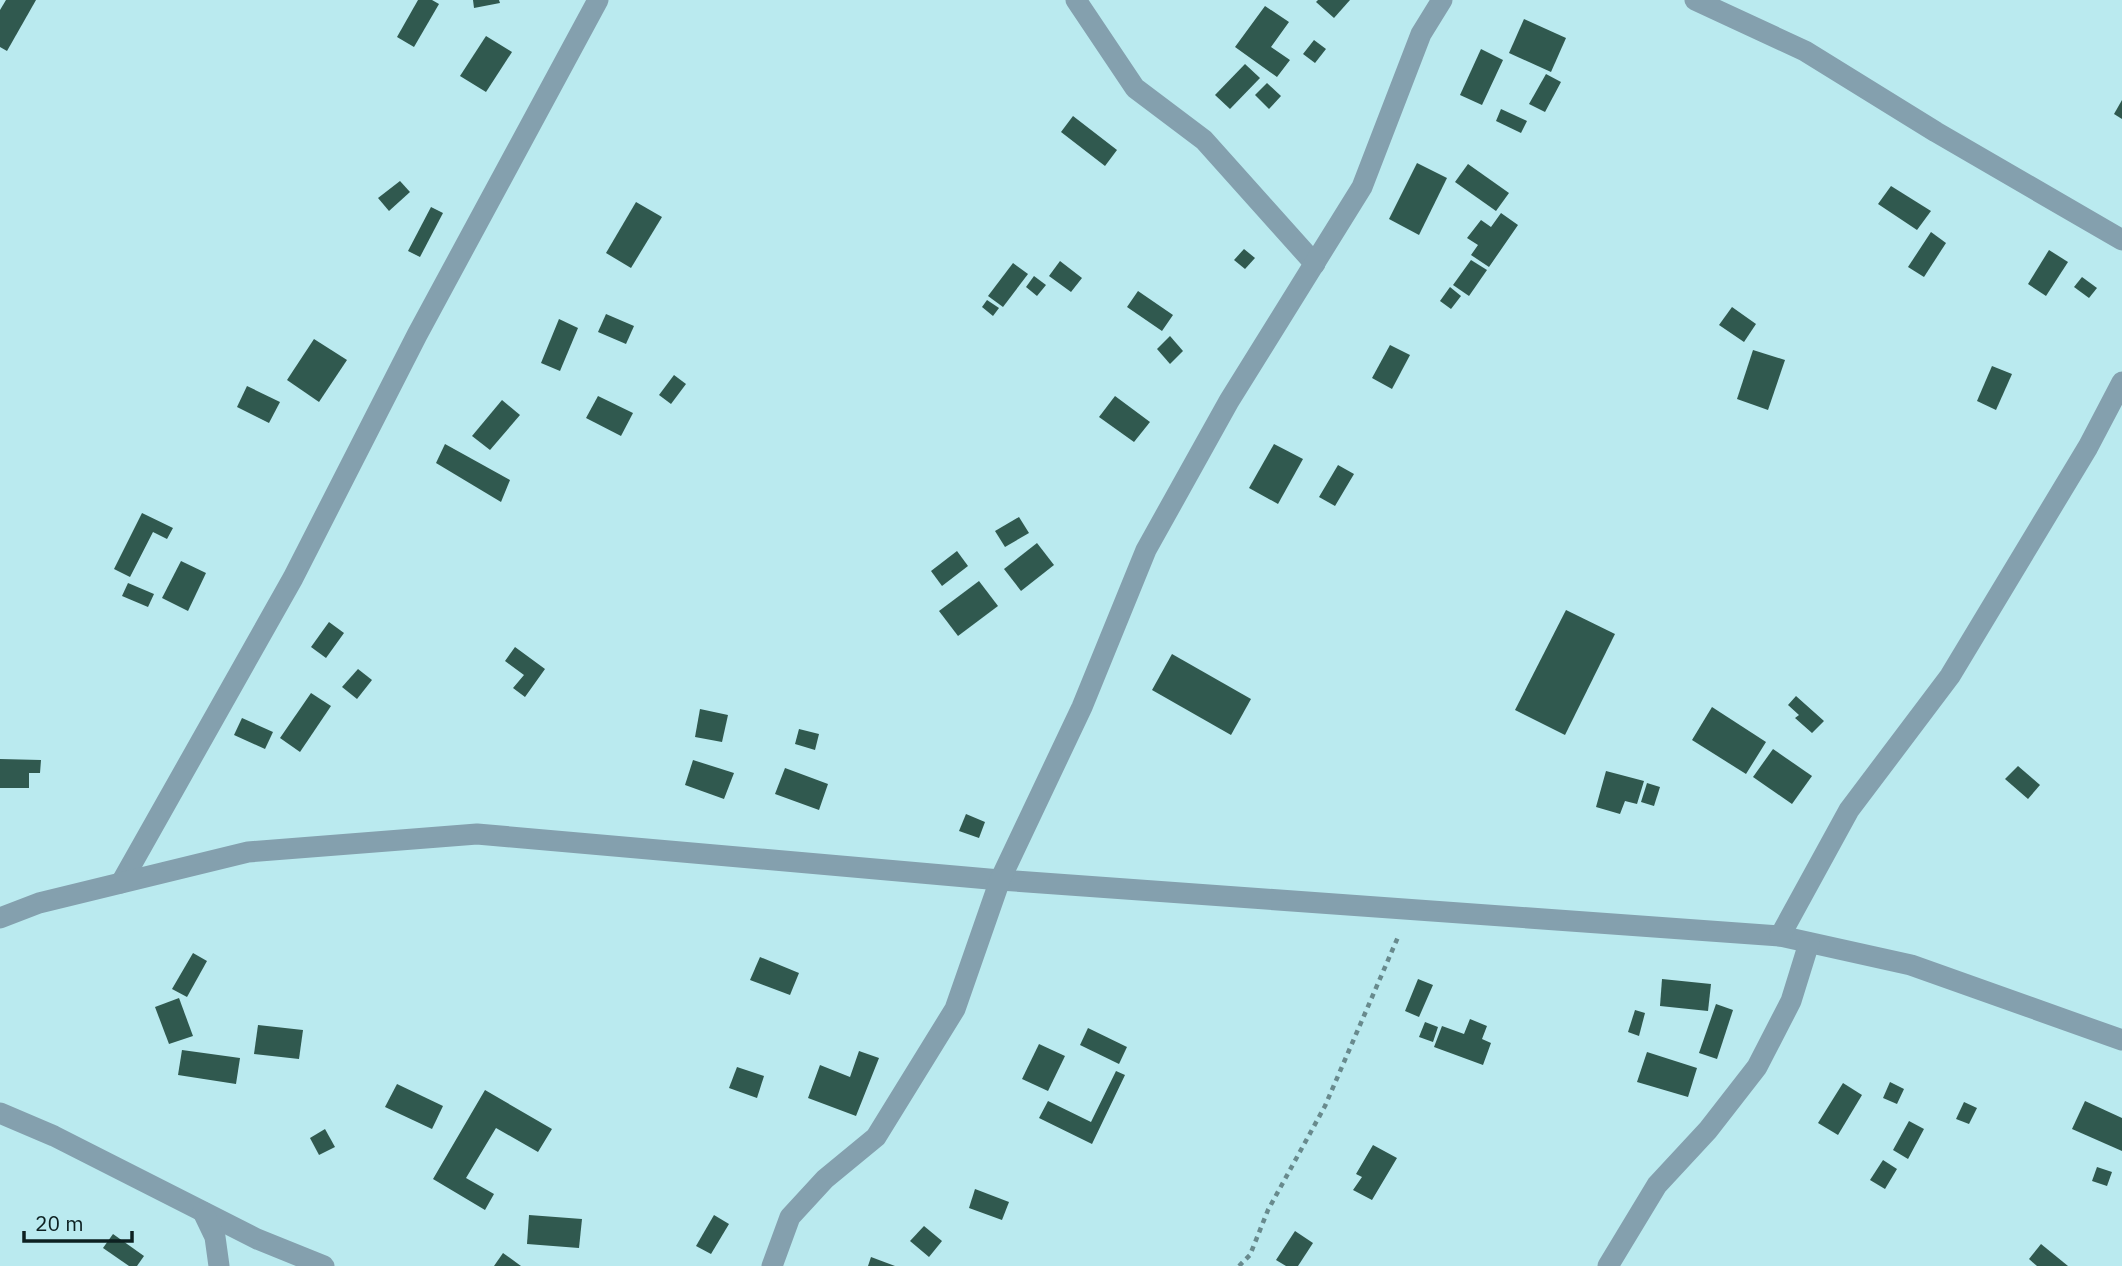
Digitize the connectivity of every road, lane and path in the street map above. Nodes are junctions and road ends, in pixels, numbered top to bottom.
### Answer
1 (598, 0) edge
2 (1076, 0) edge
3 (1441, 0) edge
4 (1695, 0) edge
5 (2122, 240) edge
6 (1315, 264) junction
7 (2122, 382) edge
8 (1000, 880) junction
9 (121, 883) junction
10 (1409, 910) junction
11 (0, 918) edge
12 (1780, 936) junction
13 (1809, 943) junction
14 (2122, 1040) edge
15 (0, 1112) edge
16 (203, 1212) junction
17 (219, 1266) edge
18 (324, 1266) edge
19 (772, 1266) edge
20 (1239, 1266) edge
21 (1608, 1266) edge

1 - 9 street
2 - 6 street
3 - 6 street
4 - 5 street
6 - 8 street
7 - 12 street
8 - 9 street
8 - 10 street
8 - 19 street
9 - 11 street
10 - 12 street
10 - 20 path
12 - 13 street
13 - 14 street
13 - 21 street
15 - 16 street
16 - 17 street
16 - 18 street

